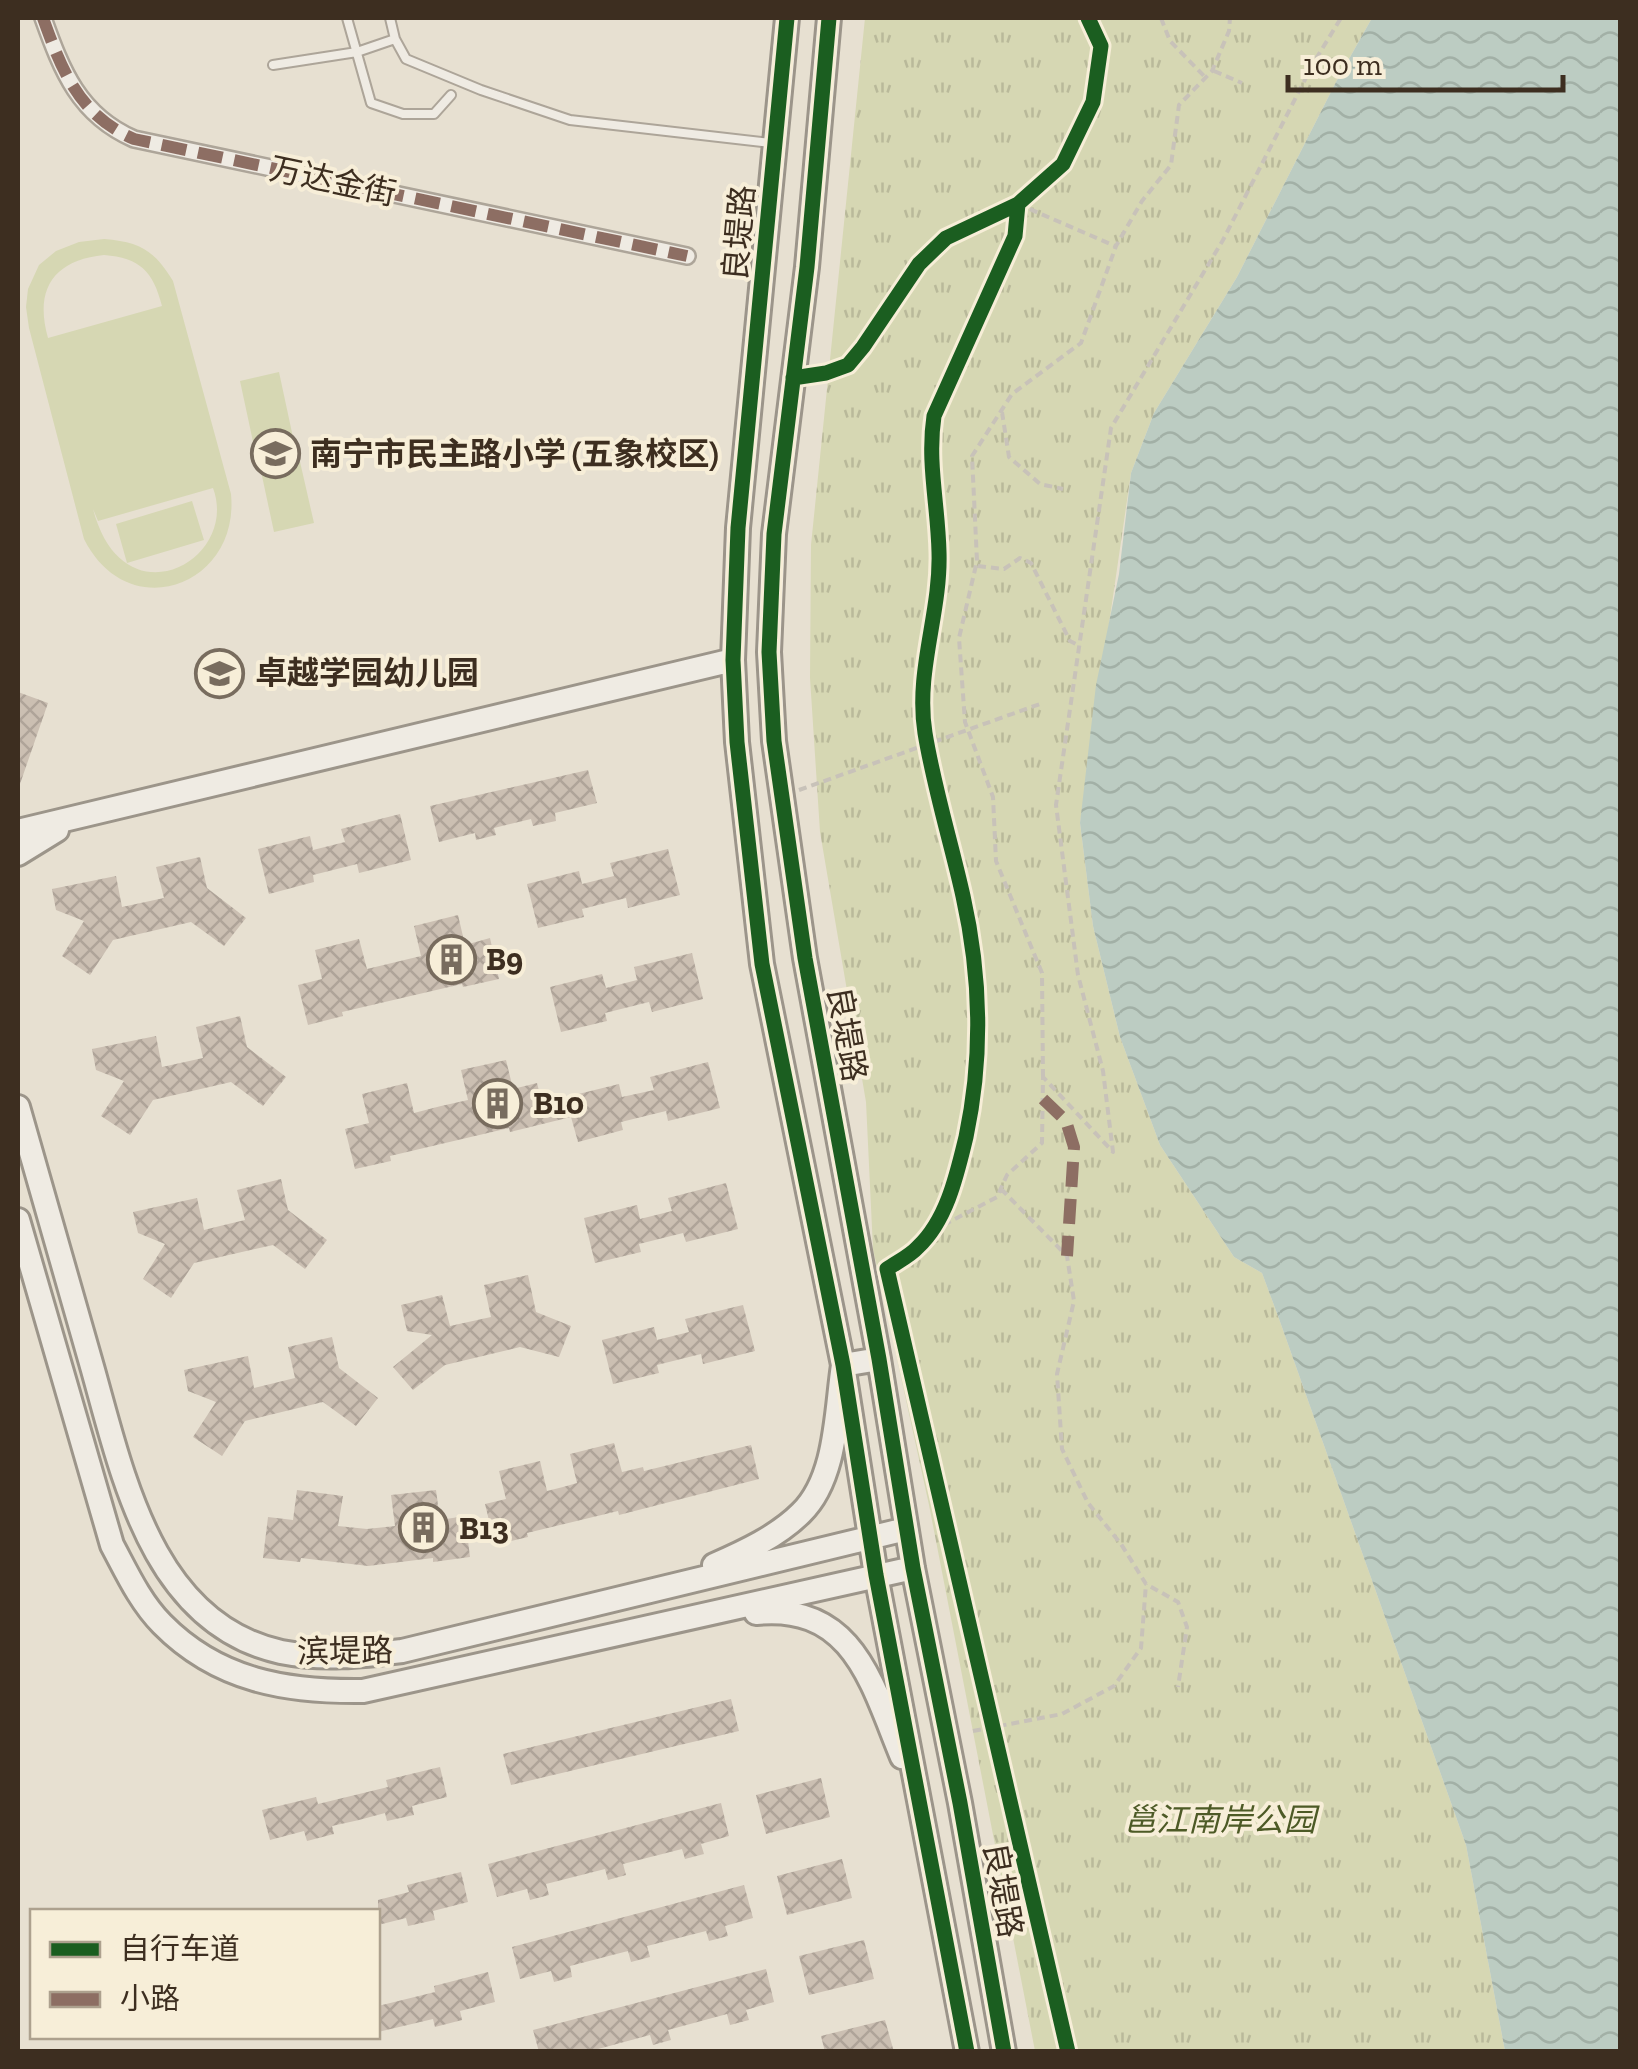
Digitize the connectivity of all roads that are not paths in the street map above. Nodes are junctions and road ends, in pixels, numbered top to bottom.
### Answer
1 (43, 18) edge
2 (347, 18) edge
3 (390, 18) edge
4 (787, 18) edge
5 (829, 18) edge
6 (395, 38) junction
7 (357, 52) junction
8 (273, 65) dead end
9 (450, 94) dead end
10 (775, 144) junction
11 (687, 256) dead end
12 (733, 660) junction
13 (83, 816) junction
14 (18, 817) edge
15 (18, 831) edge
16 (18, 854) edge
17 (18, 1107) edge
18 (18, 1220) edge
19 (879, 1359) junction
20 (842, 1365) junction
21 (906, 1528) junction
22 (871, 1536) junction
23 (913, 1568) junction
24 (876, 1575) junction
25 (670, 1586) junction
26 (678, 1621) junction
27 (960, 1803) junction
28 (923, 1809) junction
29 (967, 2052) edge
30 (1004, 2052) edge

1 - 11 street, 万达金街
2 - 7 lane
3 - 6 lane
4 - 10 main road, 良堤路
5 - 19 main road, 良堤路
6 - 7 lane
6 - 10 lane
7 - 8 lane
7 - 9 lane
10 - 12 main road, 良堤路
12 - 13 main road
12 - 20 main road, 良堤路
13 - 14 main road
13 - 15 main road
13 - 16 main road
17 - 25 main road, 滨堤路
18 - 26 main road, 滨堤路
19 - 20 main road
19 - 21 main road, 良堤路
20 - 22 main road, 良堤路
20 - 25 main road
21 - 22 main road, 滨堤路
21 - 23 main road, 良堤路
22 - 24 main road, 良堤路
22 - 25 main road, 滨堤路
23 - 24 main road, 滨堤路
23 - 27 main road, 良堤路
24 - 26 main road, 滨堤路
24 - 28 main road, 良堤路
25 - 26 main road
26 - 28 main road
27 - 28 main road
27 - 30 main road, 良堤路
28 - 29 main road, 良堤路

